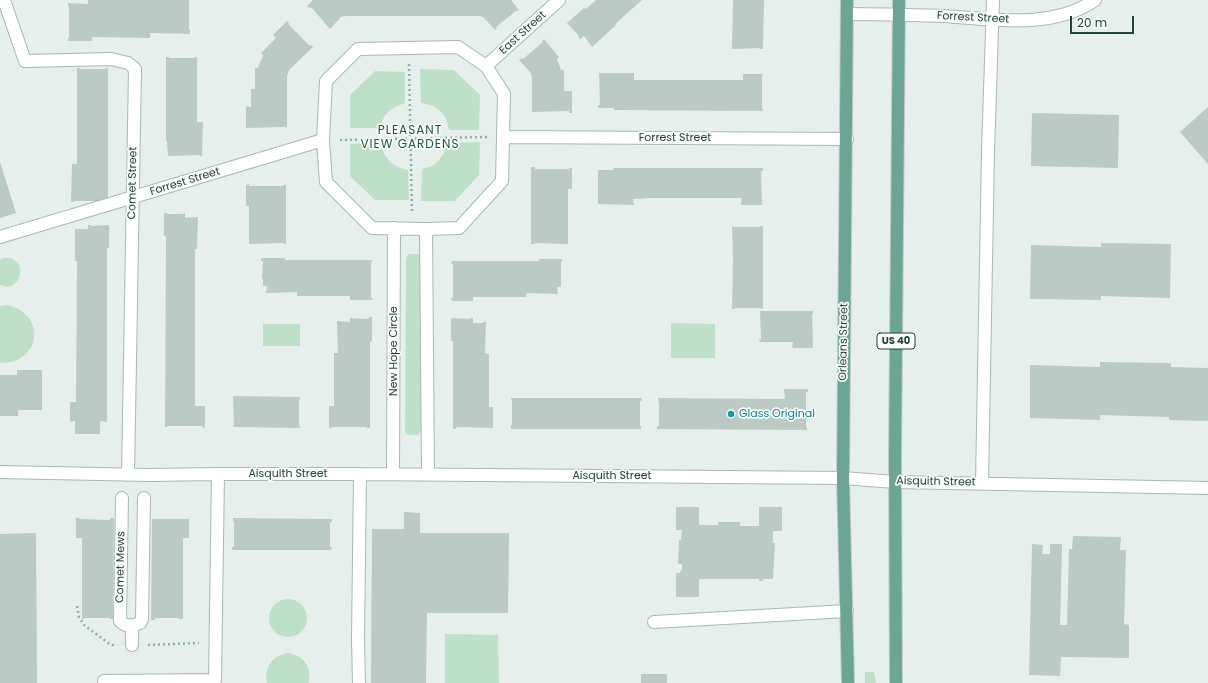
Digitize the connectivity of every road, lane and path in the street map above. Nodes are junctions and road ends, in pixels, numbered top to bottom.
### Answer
1 (4, 0) edge
2 (559, 0) edge
3 (847, 0) edge
4 (899, 0) edge
5 (993, 0) edge
6 (1095, 0) edge
7 (847, 14) junction
8 (899, 14) junction
9 (992, 19) junction
10 (408, 48) junction
11 (486, 66) junction
12 (504, 137) junction
13 (410, 138) junction
14 (847, 139) junction
15 (323, 140) junction
16 (133, 197) junction
17 (394, 228) junction
18 (412, 229) junction
19 (426, 229) junction
20 (0, 237) edge
21 (0, 472) edge
22 (17, 472) junction
23 (218, 474) junction
24 (360, 474) junction
25 (393, 474) junction
26 (0, 475) edge
27 (128, 475) junction
28 (428, 475) junction
29 (843, 478) junction
30 (895, 482) junction
31 (982, 483) junction
32 (1208, 488) edge
33 (122, 498) dead end
34 (144, 498) dead end
35 (847, 611) junction
36 (654, 622) dead end
37 (132, 626) junction
38 (132, 645) dead end
39 (104, 681) dead end
40 (359, 683) edge
41 (848, 683) edge
42 (896, 683) edge

1 - 16 street, Comet Street
2 - 11 street, East Street
3 - 7 main road, Orleans Street
4 - 8 main road, US 40
5 - 9 street
6 - 9 street, Forrest Street
7 - 8 street, Forrest Street
7 - 14 main road, Orleans Street
8 - 9 street, Forrest Street
8 - 30 main road, US 40
9 - 31 street
10 - 11 street
10 - 13 path
10 - 15 street
11 - 12 street
12 - 13 path
12 - 14 street, Forrest Street
12 - 19 street
13 - 15 path
13 - 18 path
14 - 29 main road, Orleans Street
15 - 16 street, Forrest Street
15 - 17 street
16 - 20 street, Forrest Street
16 - 27 street, Comet Street
17 - 18 street
17 - 25 street, New Hope Circle
18 - 19 street
19 - 28 street
21 - 22 street, Aisquith Street
22 - 26 street, Aisquith Street
22 - 27 street, Aisquith Street
23 - 24 street, Aisquith Street
23 - 27 street, Aisquith Street
23 - 39 street
24 - 25 street, Aisquith Street
24 - 40 street
25 - 28 street, Aisquith Street
28 - 29 street, Aisquith Street
29 - 30 street, Aisquith Street
29 - 35 main road, Orleans Street
30 - 31 street, Aisquith Street
30 - 42 main road, US 40
31 - 32 street, Aisquith Street
33 - 37 street, Comet Mews
34 - 37 street, Comet Mews
35 - 36 street
35 - 41 main road, Orleans Street
37 - 38 street

